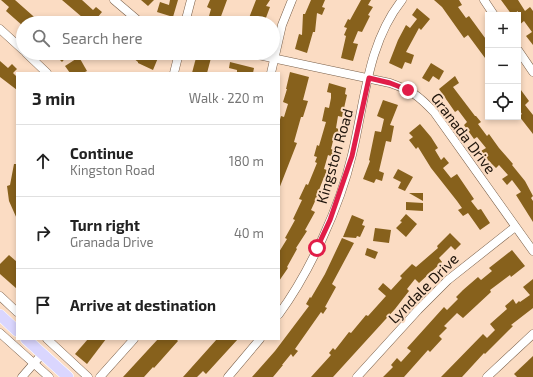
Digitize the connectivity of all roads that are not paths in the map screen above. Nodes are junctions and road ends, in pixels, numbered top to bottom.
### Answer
1 (114, 0) edge
2 (191, 0) edge
3 (292, 0) edge
4 (402, 0) edge
5 (484, 0) edge
6 (492, 12) edge
7 (133, 16) edge
8 (187, 16) edge
9 (0, 29) edge
10 (280, 35) edge
11 (16, 44) edge
12 (521, 54) edge
13 (33, 60) edge
14 (177, 60) edge
15 (275, 60) edge
16 (280, 60) edge
17 (46, 72) edge
18 (174, 72) edge
19 (271, 72) edge
20 (533, 72) edge
21 (369, 78) junction
22 (515, 227) junction
23 (533, 251) edge
24 (0, 296) edge
25 (16, 311) edge
26 (280, 312) edge
27 (0, 315) edge
28 (13, 327) edge
29 (0, 333) edge
30 (533, 334) edge
31 (27, 340) edge
32 (48, 340) edge
33 (133, 340) edge
34 (259, 340) edge
35 (42, 354) junction
36 (34, 363) junction
37 (22, 377) edge
38 (49, 377) edge
39 (68, 377) edge
40 (88, 377) edge
41 (100, 377) edge
42 (228, 377) edge
43 (357, 377) edge
44 (487, 377) edge

1 - 7 street
2 - 8 street
3 - 10 street
4 - 21 street, Kingston Road
5 - 6 street
9 - 11 street
12 - 20 street
13 - 17 street
14 - 18 street
15 - 19 street
16 - 21 street, Granada Drive
21 - 22 street, Granada Drive
21 - 26 street, Kingston Road
22 - 23 street, Granada Drive
22 - 43 street, Lyndale Drive
24 - 25 street
27 - 28 main road
29 - 36 street
30 - 44 street
31 - 35 main road
32 - 40 street
33 - 41 street
34 - 42 street
35 - 36 street
35 - 39 main road
36 - 37 street
36 - 38 street

